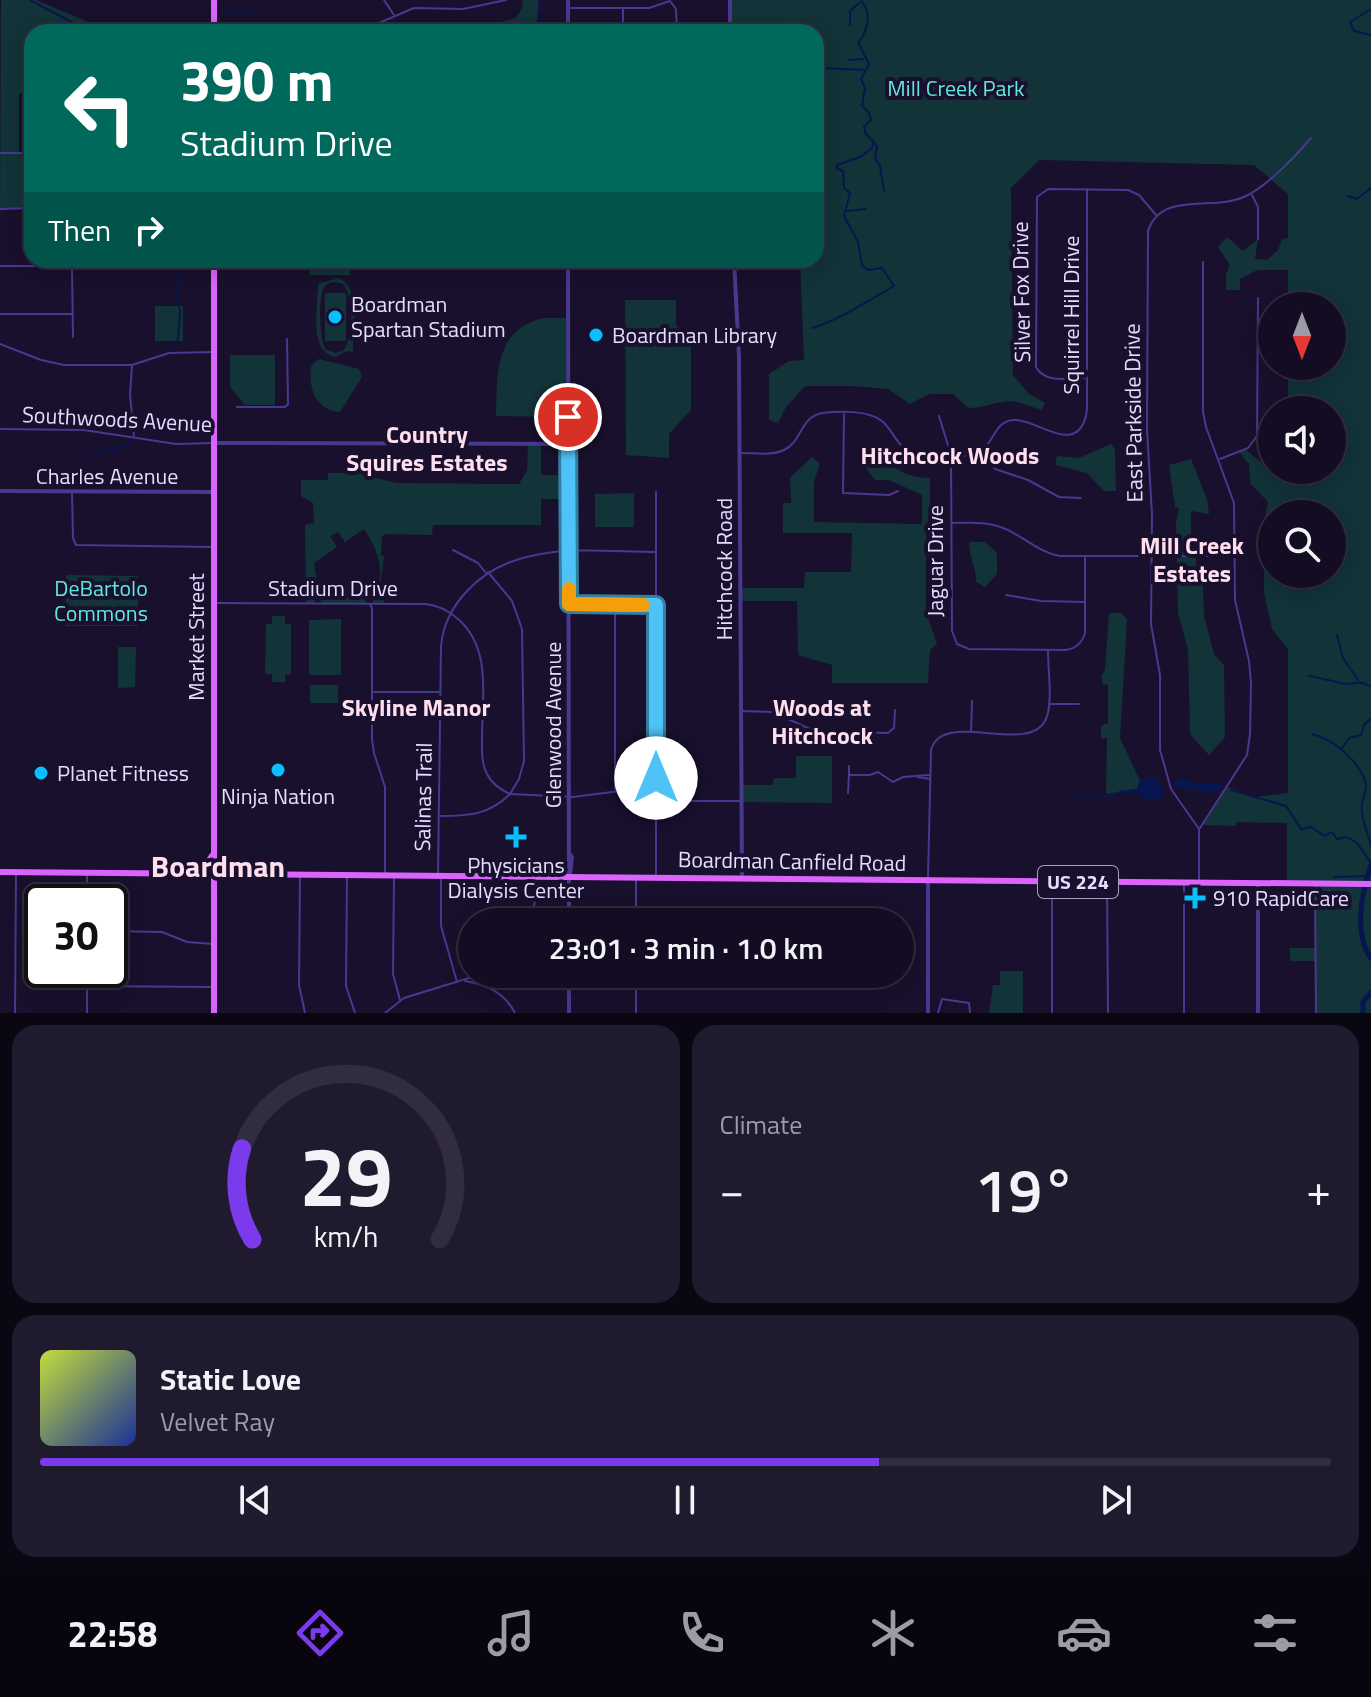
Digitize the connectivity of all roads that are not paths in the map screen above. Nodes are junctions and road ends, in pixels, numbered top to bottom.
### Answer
1 (214, 0) edge
2 (384, 0) edge
3 (506, 0) edge
4 (568, 0) edge
5 (730, 0) edge
6 (568, 8) junction
7 (623, 9) junction
8 (394, 16) junction
9 (214, 24) edge
10 (376, 24) edge
11 (568, 24) edge
12 (623, 24) edge
13 (677, 24) edge
14 (730, 24) edge
15 (1311, 138) dead end
16 (0, 153) edge
17 (24, 153) edge
18 (1087, 189) junction
19 (1251, 194) junction
20 (24, 208) edge
21 (0, 209) edge
22 (1156, 215) junction
23 (1258, 239) dead end
24 (1203, 262) dead end
25 (0, 266) edge
26 (24, 266) edge
27 (72, 268) edge
28 (214, 268) edge
29 (568, 268) edge
30 (734, 268) edge
31 (1258, 298) dead end
32 (0, 314) edge
33 (72, 314) junction
34 (73, 337) dead end
35 (287, 339) dead end
36 (0, 344) edge
37 (214, 352) junction
38 (132, 365) junction
39 (1087, 378) junction
40 (237, 407) dead end
41 (844, 413) junction
42 (939, 416) dead end
43 (0, 429) edge
44 (134, 437) junction
45 (214, 443) junction
46 (568, 444) junction
47 (980, 452) junction
48 (740, 453) junction
49 (951, 455) junction
50 (1219, 460) junction
51 (0, 491) edge
52 (898, 491) dead end
53 (72, 492) junction
54 (214, 492) junction
55 (656, 492) dead end
56 (1081, 498) dead end
57 (951, 523) junction
58 (213, 547) junction
59 (453, 550) dead end
60 (569, 552) junction
61 (656, 552) junction
62 (1085, 556) junction
63 (1152, 556) junction
64 (1235, 556) junction
65 (487, 573) junction
66 (1006, 595) dead end
67 (1085, 602) junction
68 (214, 603) junction
69 (370, 604) junction
70 (569, 604) junction
71 (615, 605) junction
72 (656, 605) junction
73 (450, 613) junction
74 (1048, 650) junction
75 (372, 692) junction
76 (441, 692) junction
77 (972, 701) dead end
78 (1048, 704) junction
79 (1079, 704) dead end
80 (895, 710) dead end
81 (741, 711) junction
82 (971, 733) junction
83 (849, 766) dead end
84 (849, 775) junction
85 (930, 777) junction
86 (615, 791) junction
87 (848, 793) dead end
88 (510, 794) junction
89 (569, 797) junction
90 (656, 800) junction
91 (742, 801) junction
92 (439, 816) junction
93 (1199, 829) junction
94 (213, 852) junction
95 (0, 872) edge
96 (16, 872) junction
97 (87, 873) junction
98 (180, 874) junction
99 (213, 874) junction
100 (300, 875) junction
101 (347, 875) junction
102 (385, 875) junction
103 (394, 876) junction
104 (439, 876) junction
105 (536, 877) junction
106 (569, 877) junction
107 (636, 878) junction
108 (656, 878) junction
109 (742, 878) junction
110 (928, 880) junction
111 (1052, 881) junction
112 (1107, 882) junction
113 (1184, 882) junction
114 (1199, 883) junction
115 (1258, 883) junction
116 (87, 884) edge
117 (1314, 884) junction
118 (1371, 884) edge
119 (534, 908) edge
120 (569, 908) edge
121 (636, 908) edge
122 (128, 931) edge
123 (214, 944) junction
124 (457, 982) joint
125 (128, 986) edge
126 (214, 987) junction
127 (87, 988) edge
128 (489, 988) edge
129 (569, 988) edge
130 (636, 988) edge
131 (400, 1000) junction
132 (928, 1012) edge
133 (938, 1012) edge
134 (15, 1013) edge
135 (87, 1013) edge
136 (214, 1013) edge
137 (305, 1013) edge
138 (355, 1013) edge
139 (385, 1013) edge
140 (515, 1013) edge
141 (569, 1013) edge
142 (636, 1013) edge
143 (970, 1013) edge
144 (1052, 1013) edge
145 (1108, 1013) edge
146 (1184, 1013) edge
147 (1258, 1013) edge
148 (1316, 1013) edge

1 - 9 main road
2 - 8 street
3 - 8 street
4 - 6 street
5 - 14 street
6 - 7 street
6 - 11 street
7 - 12 street
7 - 13 street
8 - 10 street
15 - 19 street
16 - 17 street
18 - 22 street, Silver Fox Drive
18 - 39 street, Squirrel Hill Drive
18 - 39 street, Silver Fox Drive
19 - 22 street
19 - 23 street
20 - 21 street
22 - 63 street, East Parkside Drive
24 - 50 street
25 - 26 street
27 - 33 street
28 - 37 main road, Market Street
29 - 46 street, Glenwood Avenue
30 - 48 street, Hitchcock Road
31 - 50 street
32 - 33 street
33 - 34 street
35 - 40 street
36 - 38 street
37 - 38 street
37 - 45 main road, Market Street
38 - 44 street
39 - 47 street, Squirrel Hill Drive
41 - 48 street
41 - 49 street
41 - 52 street
42 - 49 street, Jaguar Drive
43 - 44 street, Southwoods Avenue
44 - 45 street, Southwoods Avenue
45 - 46 street, Southwoods Avenue
45 - 54 main road, Market Street
46 - 60 street, Glenwood Avenue
47 - 49 street
47 - 56 street
48 - 81 street, Hitchcock Road
49 - 57 street, Jaguar Drive
50 - 64 street
51 - 53 street, Charles Avenue
53 - 54 street, Charles Avenue
53 - 58 street
54 - 58 main road, Market Street
55 - 61 street
57 - 62 street
57 - 74 street, Jaguar Drive
58 - 68 main road, Market Street
59 - 65 street
60 - 61 street, Salinas Trail
60 - 65 street, Salinas Trail
60 - 70 street, Glenwood Avenue
61 - 72 street
62 - 63 street
62 - 67 street, Jaguar Drive
63 - 64 street
63 - 93 street, East Parkside Drive
64 - 93 street
65 - 73 street, Salinas Trail
65 - 88 street
66 - 67 street
67 - 74 street, Jaguar Drive
68 - 69 street, Stadium Drive
68 - 94 main road, Market Street
69 - 73 street, Stadium Drive
69 - 75 street
70 - 71 street
70 - 89 street, Glenwood Avenue
71 - 72 street
71 - 86 street
72 - 90 street
73 - 76 street, Salinas Trail
73 - 88 street
74 - 78 street
75 - 76 street
75 - 102 street
76 - 92 street, Salinas Trail
77 - 82 street
78 - 79 street
78 - 82 street
80 - 81 street
81 - 91 street, Hitchcock Road
82 - 85 street
83 - 84 street
84 - 85 street
84 - 87 street
85 - 110 street
86 - 89 street
86 - 90 street
88 - 89 street
88 - 92 street
89 - 106 street, Glenwood Avenue
90 - 91 street
90 - 108 street
91 - 109 street, Hitchcock Road
92 - 104 street, Salinas Trail
93 - 114 street
94 - 98 main road
94 - 99 main road, Market Street
95 - 96 main road, US 224
96 - 97 main road, US 224
96 - 134 street
97 - 98 main road, US 224
97 - 116 street
98 - 99 main road, US 224
99 - 100 main road, Boardman Canfield Road / US 224
99 - 123 main road, Market Street
100 - 101 main road, Boardman Canfield Road / US 224
100 - 137 street
101 - 102 main road, Boardman Canfield Road / US 224
101 - 138 street
102 - 103 main road, Boardman Canfield Road / US 224
103 - 104 main road, Boardman Canfield Road / US 224
103 - 131 street
104 - 105 main road, Boardman Canfield Road / US 224
104 - 124 street, Salinas Trail
105 - 106 main road, Boardman Canfield Road / US 224
105 - 119 street
106 - 107 main road, Boardman Canfield Road / US 224
106 - 120 street, Glenwood Avenue
107 - 108 main road, Boardman Canfield Road / US 224
107 - 121 street
108 - 109 main road, Boardman Canfield Road / US 224
109 - 110 main road, Boardman Canfield Road / US 224
110 - 111 main road, Boardman Canfield Road / US 224
110 - 132 street
111 - 112 main road, Boardman Canfield Road / US 224
111 - 144 street
112 - 113 main road, Boardman Canfield Road / US 224
112 - 145 street
113 - 114 main road, Boardman Canfield Road / US 224
113 - 146 street
114 - 115 main road, Boardman Canfield Road / US 224
115 - 117 main road, Boardman Canfield Road / US 224
115 - 147 street
117 - 118 main road, Boardman Canfield Road / US 224
117 - 148 street
122 - 123 street
123 - 126 main road, Market Street
124 - 131 street
125 - 126 street
126 - 136 main road, Market Street
127 - 135 street
128 - 140 street
129 - 141 street
130 - 142 street
131 - 139 street
132 - 133 street
133 - 143 street

